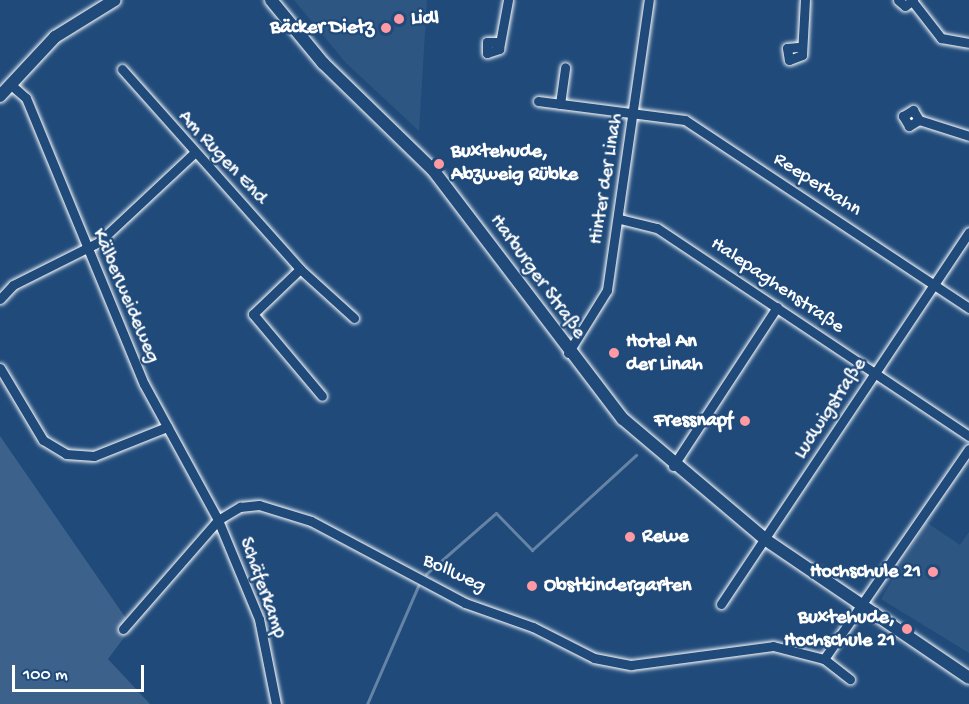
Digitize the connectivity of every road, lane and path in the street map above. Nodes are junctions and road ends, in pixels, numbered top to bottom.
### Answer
1 (115, 0) edge
2 (508, 0) edge
3 (649, 0) edge
4 (805, 0) edge
5 (898, 0) edge
6 (272, 1) edge
7 (913, 1) edge
8 (497, 42) dead end
9 (969, 43) edge
10 (798, 47) dead end
11 (565, 67) dead end
12 (122, 69) dead end
13 (10, 84) junction
14 (0, 96) edge
15 (538, 101) dead end
16 (560, 104) junction
17 (636, 112) junction
18 (919, 120) dead end
19 (969, 136) edge
20 (193, 154) junction
21 (620, 219) junction
22 (969, 232) edge
23 (85, 251) junction
24 (300, 269) junction
25 (933, 284) junction
26 (0, 299) edge
27 (777, 307) junction
28 (969, 308) edge
29 (354, 318) dead end
30 (568, 353) junction
31 (0, 368) edge
32 (876, 373) junction
33 (322, 396) dead end
34 (167, 427) junction
35 (969, 436) edge
36 (969, 449) edge
37 (673, 466) junction
38 (218, 520) junction
39 (766, 540) junction
40 (721, 604) dead end
41 (860, 607) junction
42 (123, 629) dead end
43 (824, 659) junction
44 (969, 678) edge
45 (850, 679) dead end
46 (276, 704) edge

1 - 13 street
2 - 8 street
3 - 17 street, Hinter der Linah
4 - 10 street
5 - 7 street
6 - 30 street, Harburger Straße
7 - 9 street
11 - 16 street
12 - 20 street, Am Rugen End
13 - 14 street
13 - 23 street, Kälberweideweg
15 - 16 street, Reeperbahn
16 - 17 street, Reeperbahn
17 - 21 street, Hinter der Linah
17 - 25 street, Reeperbahn
18 - 19 street
20 - 23 street
20 - 24 street, Am Rugen End
21 - 27 street, Halepaghenstraße
21 - 30 street, Hinter der Linah
22 - 25 street, Ludwigstraße
23 - 26 street
23 - 34 street, Kälberweideweg
24 - 29 street, Am Rugen End
24 - 33 street
25 - 28 street, Reeperbahn
25 - 32 street, Ludwigstraße
27 - 32 street, Halepaghenstraße
27 - 37 street
30 - 37 street, Harburger Straße
31 - 34 street
32 - 35 street, Halepaghenstraße
32 - 39 street, Ludwigstraße
34 - 38 street, Kälberweideweg
36 - 41 street
37 - 39 street, Harburger Straße
38 - 42 street, Bollweg
38 - 43 street, Bollweg
38 - 46 street, Schäferkamp
39 - 40 street, Ludwigstraße
39 - 41 street, Harburger Straße
41 - 43 street
41 - 44 street, Harburger Straße
43 - 45 street, Bollweg

